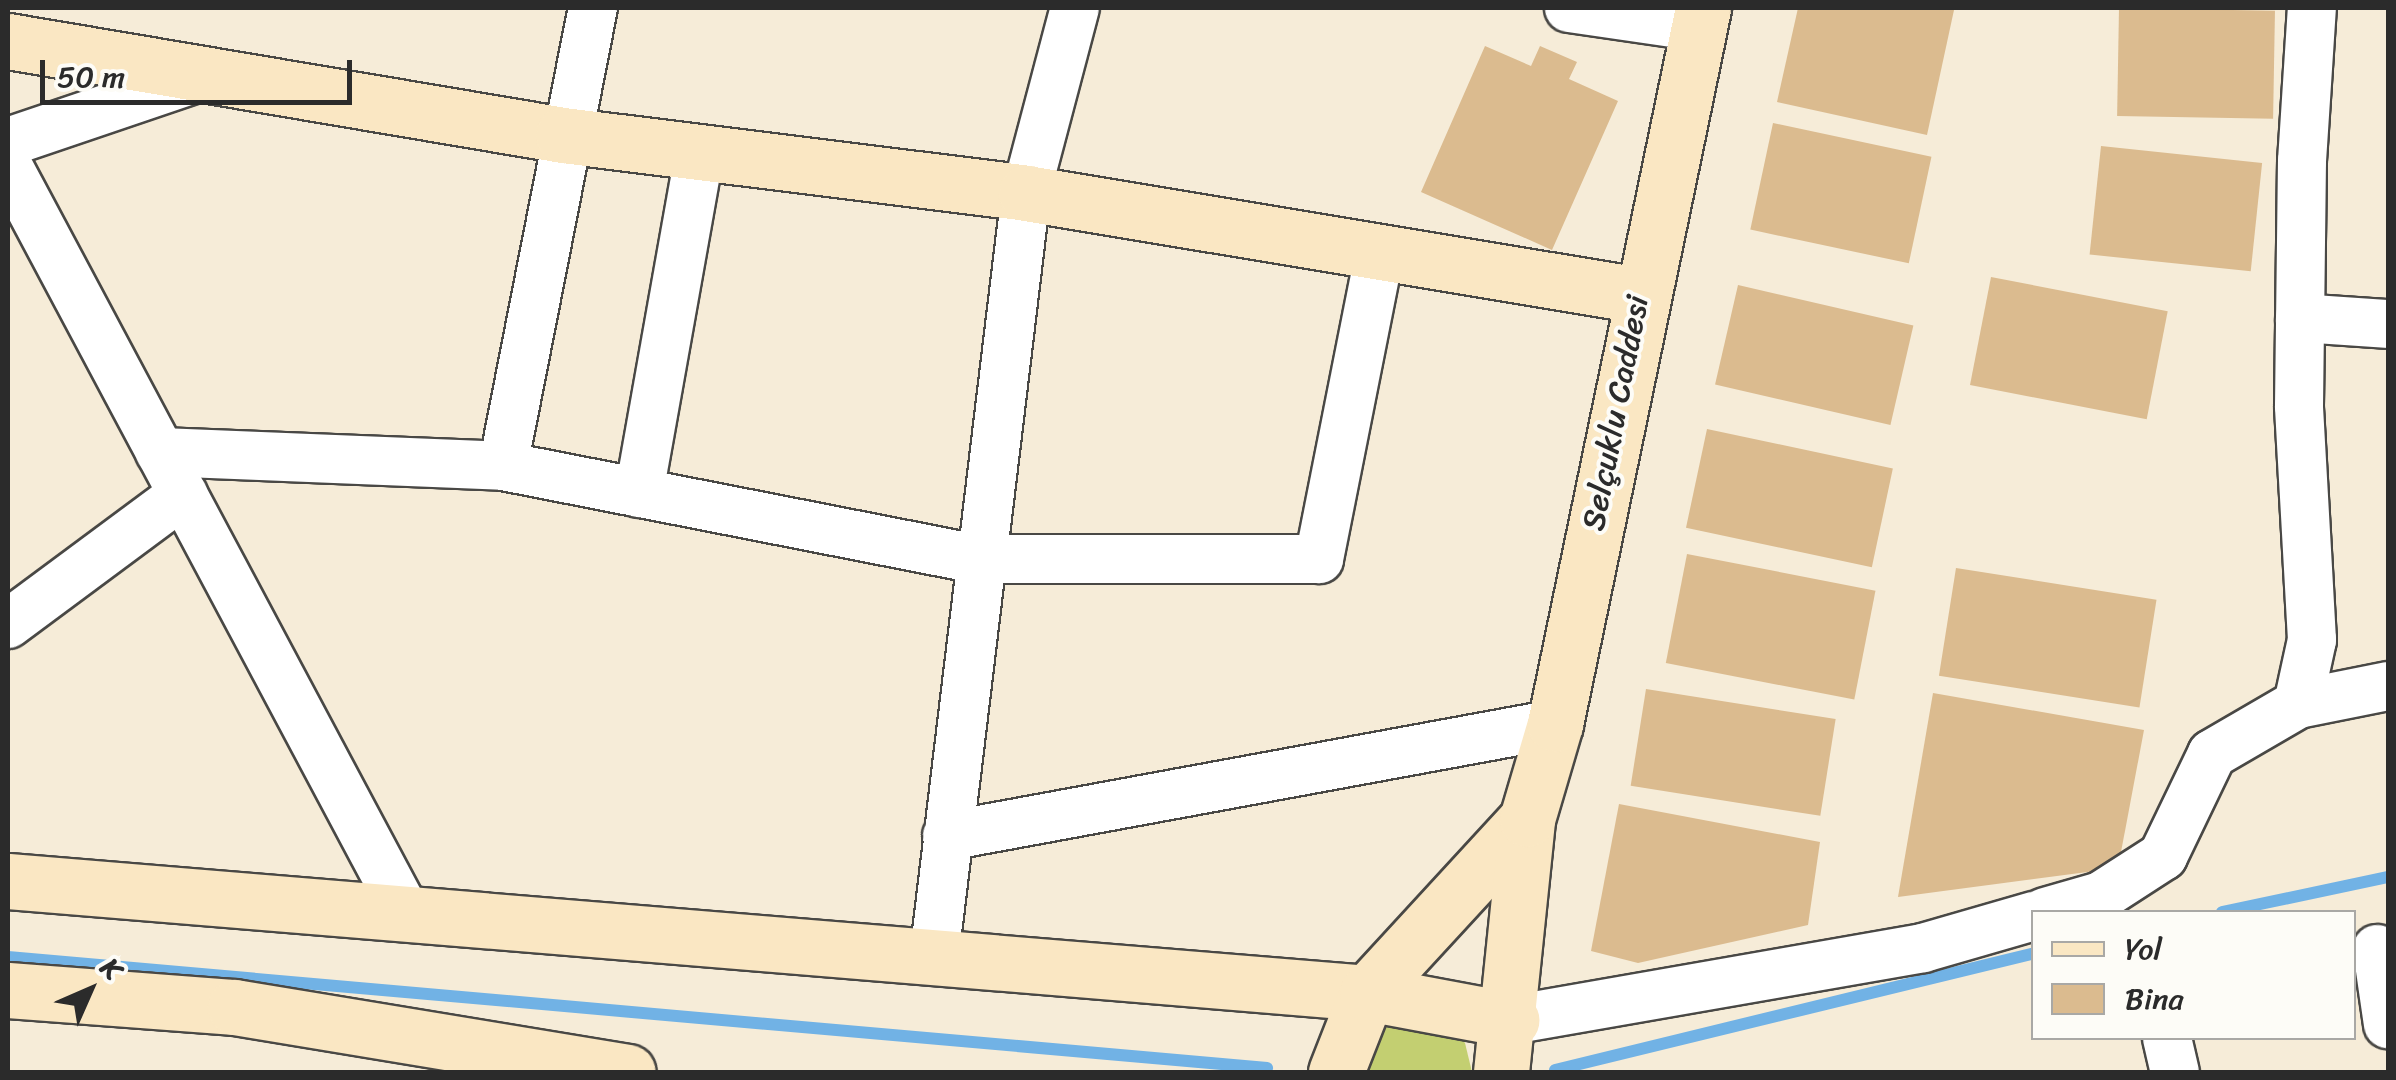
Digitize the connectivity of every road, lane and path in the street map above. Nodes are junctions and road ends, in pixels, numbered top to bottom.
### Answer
1 (593, 8) edge
2 (1075, 8) edge
3 (1569, 8) edge
4 (2312, 8) edge
5 (1701, 17) edge
6 (8, 41) edge
7 (197, 78) junction
8 (564, 135) junction
9 (8, 142) edge
10 (700, 152) junction
11 (8, 166) edge
12 (1026, 193) junction
13 (1380, 251) junction
14 (1639, 295) junction
15 (2300, 318) junction
16 (2388, 324) edge
17 (160, 452) junction
18 (503, 466) junction
19 (639, 493) junction
20 (183, 494) junction
21 (978, 559) junction
22 (8, 624) edge
23 (2388, 686) edge
24 (2298, 704) junction
25 (1554, 724) junction
26 (1528, 819) junction
27 (948, 836) junction
28 (8, 881) edge
29 (2052, 910) edge
30 (408, 917) junction
31 (2031, 917) edge
32 (2373, 951) edge
33 (934, 957) junction
34 (8, 990) edge
35 (1367, 993) junction
36 (2388, 1024) edge
37 (2167, 1040) edge
38 (1506, 1046) edge
39 (524, 1066) edge
40 (628, 1072) edge
41 (1336, 1072) edge
42 (2175, 1072) edge

1 - 8 street
2 - 12 street
3 - 5 street
4 - 15 street
5 - 14 main road, Selçuklu Caddesi
6 - 7 main road
7 - 8 main road
7 - 9 street
8 - 10 main road
8 - 18 street
10 - 12 main road
10 - 19 street
11 - 17 street
12 - 13 main road
12 - 21 street
13 - 14 main road
13 - 21 street
14 - 25 main road, Selçuklu Caddesi
15 - 16 street
15 - 24 street
17 - 18 street
17 - 20 street
18 - 19 street
19 - 21 street
20 - 22 street
20 - 30 street
21 - 27 street
23 - 24 street
24 - 29 street
25 - 26 main road, Selçuklu Caddesi
25 - 27 street
26 - 35 main road, Selçuklu Caddesi
26 - 38 main road, Selçuklu Caddesi
27 - 33 street
28 - 30 main road
30 - 33 main road
31 - 38 street
32 - 36 street
33 - 35 main road
34 - 39 main road
35 - 38 main road
35 - 41 main road
37 - 42 street
39 - 40 main road

